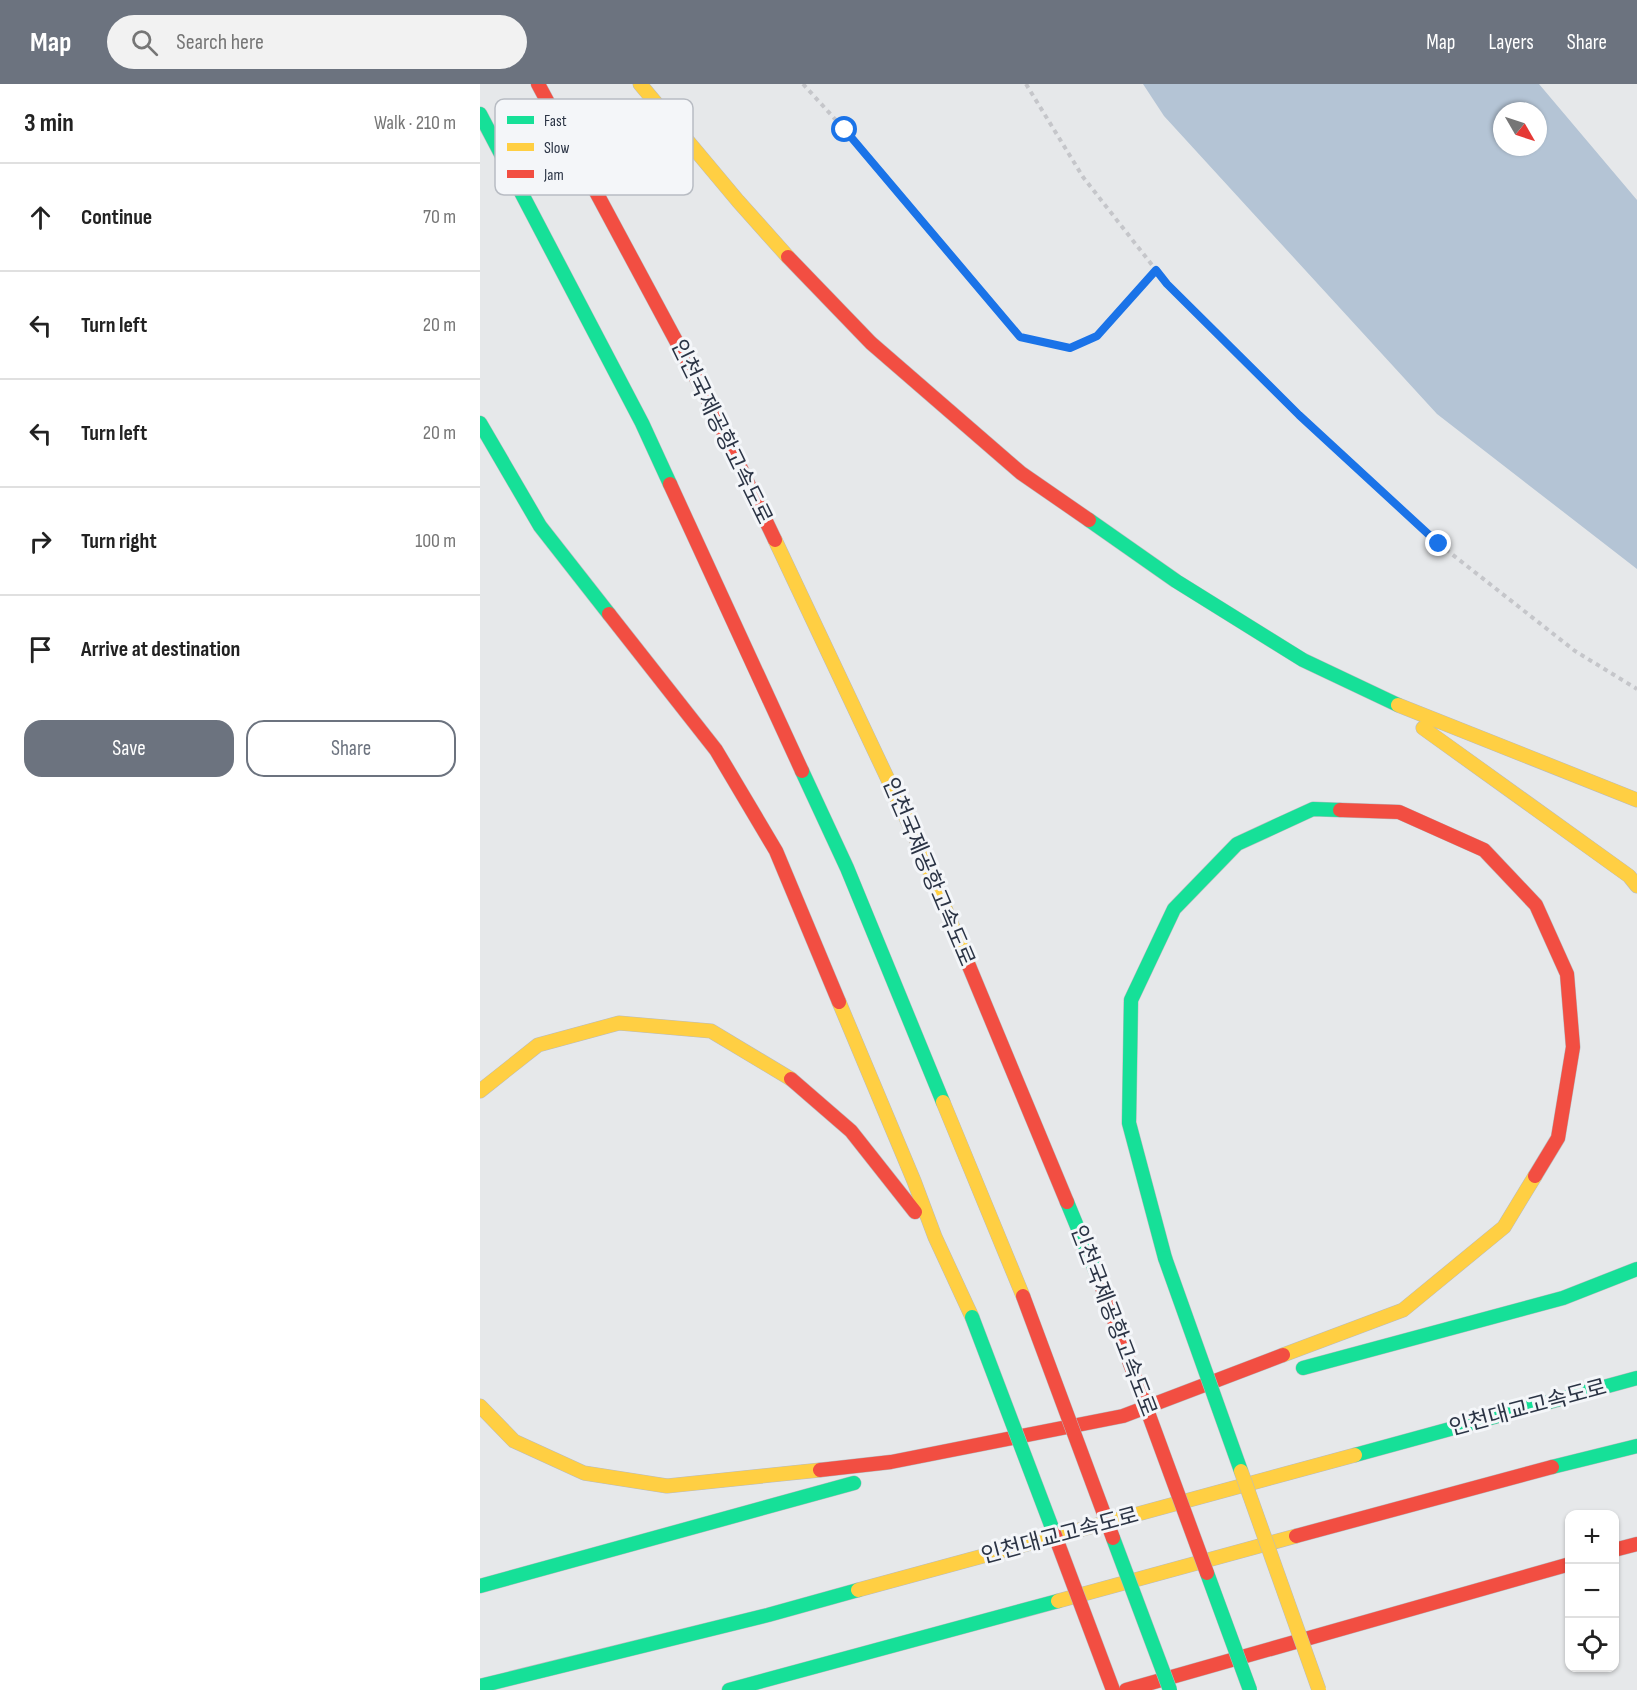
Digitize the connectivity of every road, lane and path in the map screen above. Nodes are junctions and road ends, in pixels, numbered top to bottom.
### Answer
1 (538, 84) edge
2 (640, 84) edge
3 (803, 84) edge
4 (1026, 84) edge
5 (546, 99) edge
6 (653, 99) edge
7 (480, 114) edge
8 (495, 143) edge
9 (693, 147) edge
10 (522, 195) edge
11 (598, 195) edge
12 (1156, 270) junction
13 (480, 423) edge
14 (1637, 689) edge
15 (1383, 699) junction
16 (1637, 800) edge
17 (1637, 886) edge
18 (480, 1091) edge
19 (935, 1237) junction
20 (1637, 1269) edge
21 (1285, 1372) dead end
22 (1637, 1378) edge
23 (1250, 1382) dead end
24 (480, 1406) edge
25 (1123, 1416) junction
26 (1637, 1446) edge
27 (1637, 1544) edge
28 (1619, 1549) edge
29 (1565, 1565) edge
30 (480, 1586) edge
31 (480, 1686) edge
32 (729, 1690) edge
33 (1113, 1690) edge
34 (1126, 1690) edge
35 (1170, 1690) edge
36 (1250, 1690) edge
37 (1319, 1690) edge

1 - 5 highway, 인천국제공항고속도로, bridge
2 - 6 highway
3 - 12 path
4 - 12 path
7 - 8 highway, bridge
9 - 15 highway
10 - 35 highway, bridge
11 - 36 highway, 인천국제공항고속도로, bridge
12 - 14 path
13 - 19 highway
15 - 16 highway
15 - 17 highway
18 - 19 highway
19 - 33 highway, bridge
20 - 21 highway
22 - 31 highway, 인천대교고속도로
23 - 25 highway
24 - 25 highway
25 - 30 highway
25 - 37 highway, bridge
26 - 32 highway
27 - 28 highway
29 - 34 highway

